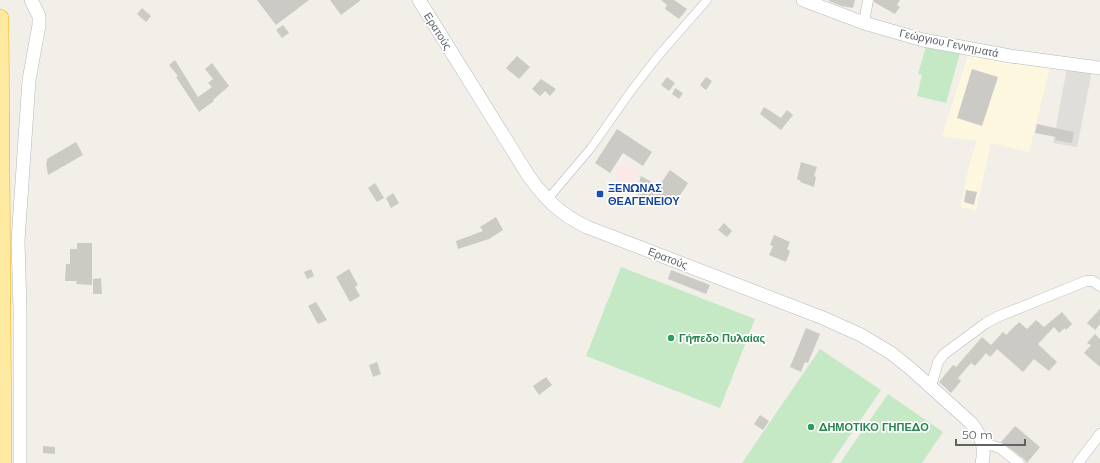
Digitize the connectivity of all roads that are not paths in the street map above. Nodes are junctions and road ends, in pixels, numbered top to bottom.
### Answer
1 (31, 0) edge
2 (419, 0) edge
3 (707, 0) edge
4 (803, 0) edge
5 (868, 0) edge
6 (0, 18) edge
7 (864, 23) junction
8 (1100, 68) edge
9 (547, 200) junction
10 (1100, 286) edge
11 (931, 386) junction
12 (1100, 434) edge
13 (983, 443) junction
14 (3, 463) edge
15 (20, 463) edge
16 (982, 463) edge
17 (1020, 463) edge
18 (1078, 463) edge

1 - 15 street
2 - 9 street, Ερατούς
3 - 9 street
4 - 7 street, Γεώργιου Γεννηματά
5 - 7 street
6 - 14 highway
7 - 8 street, Γεώργιου Γεννηματά
9 - 11 street, Ερατούς
10 - 11 street
11 - 13 street, Ερατούς
12 - 18 street
13 - 16 street
13 - 17 street

